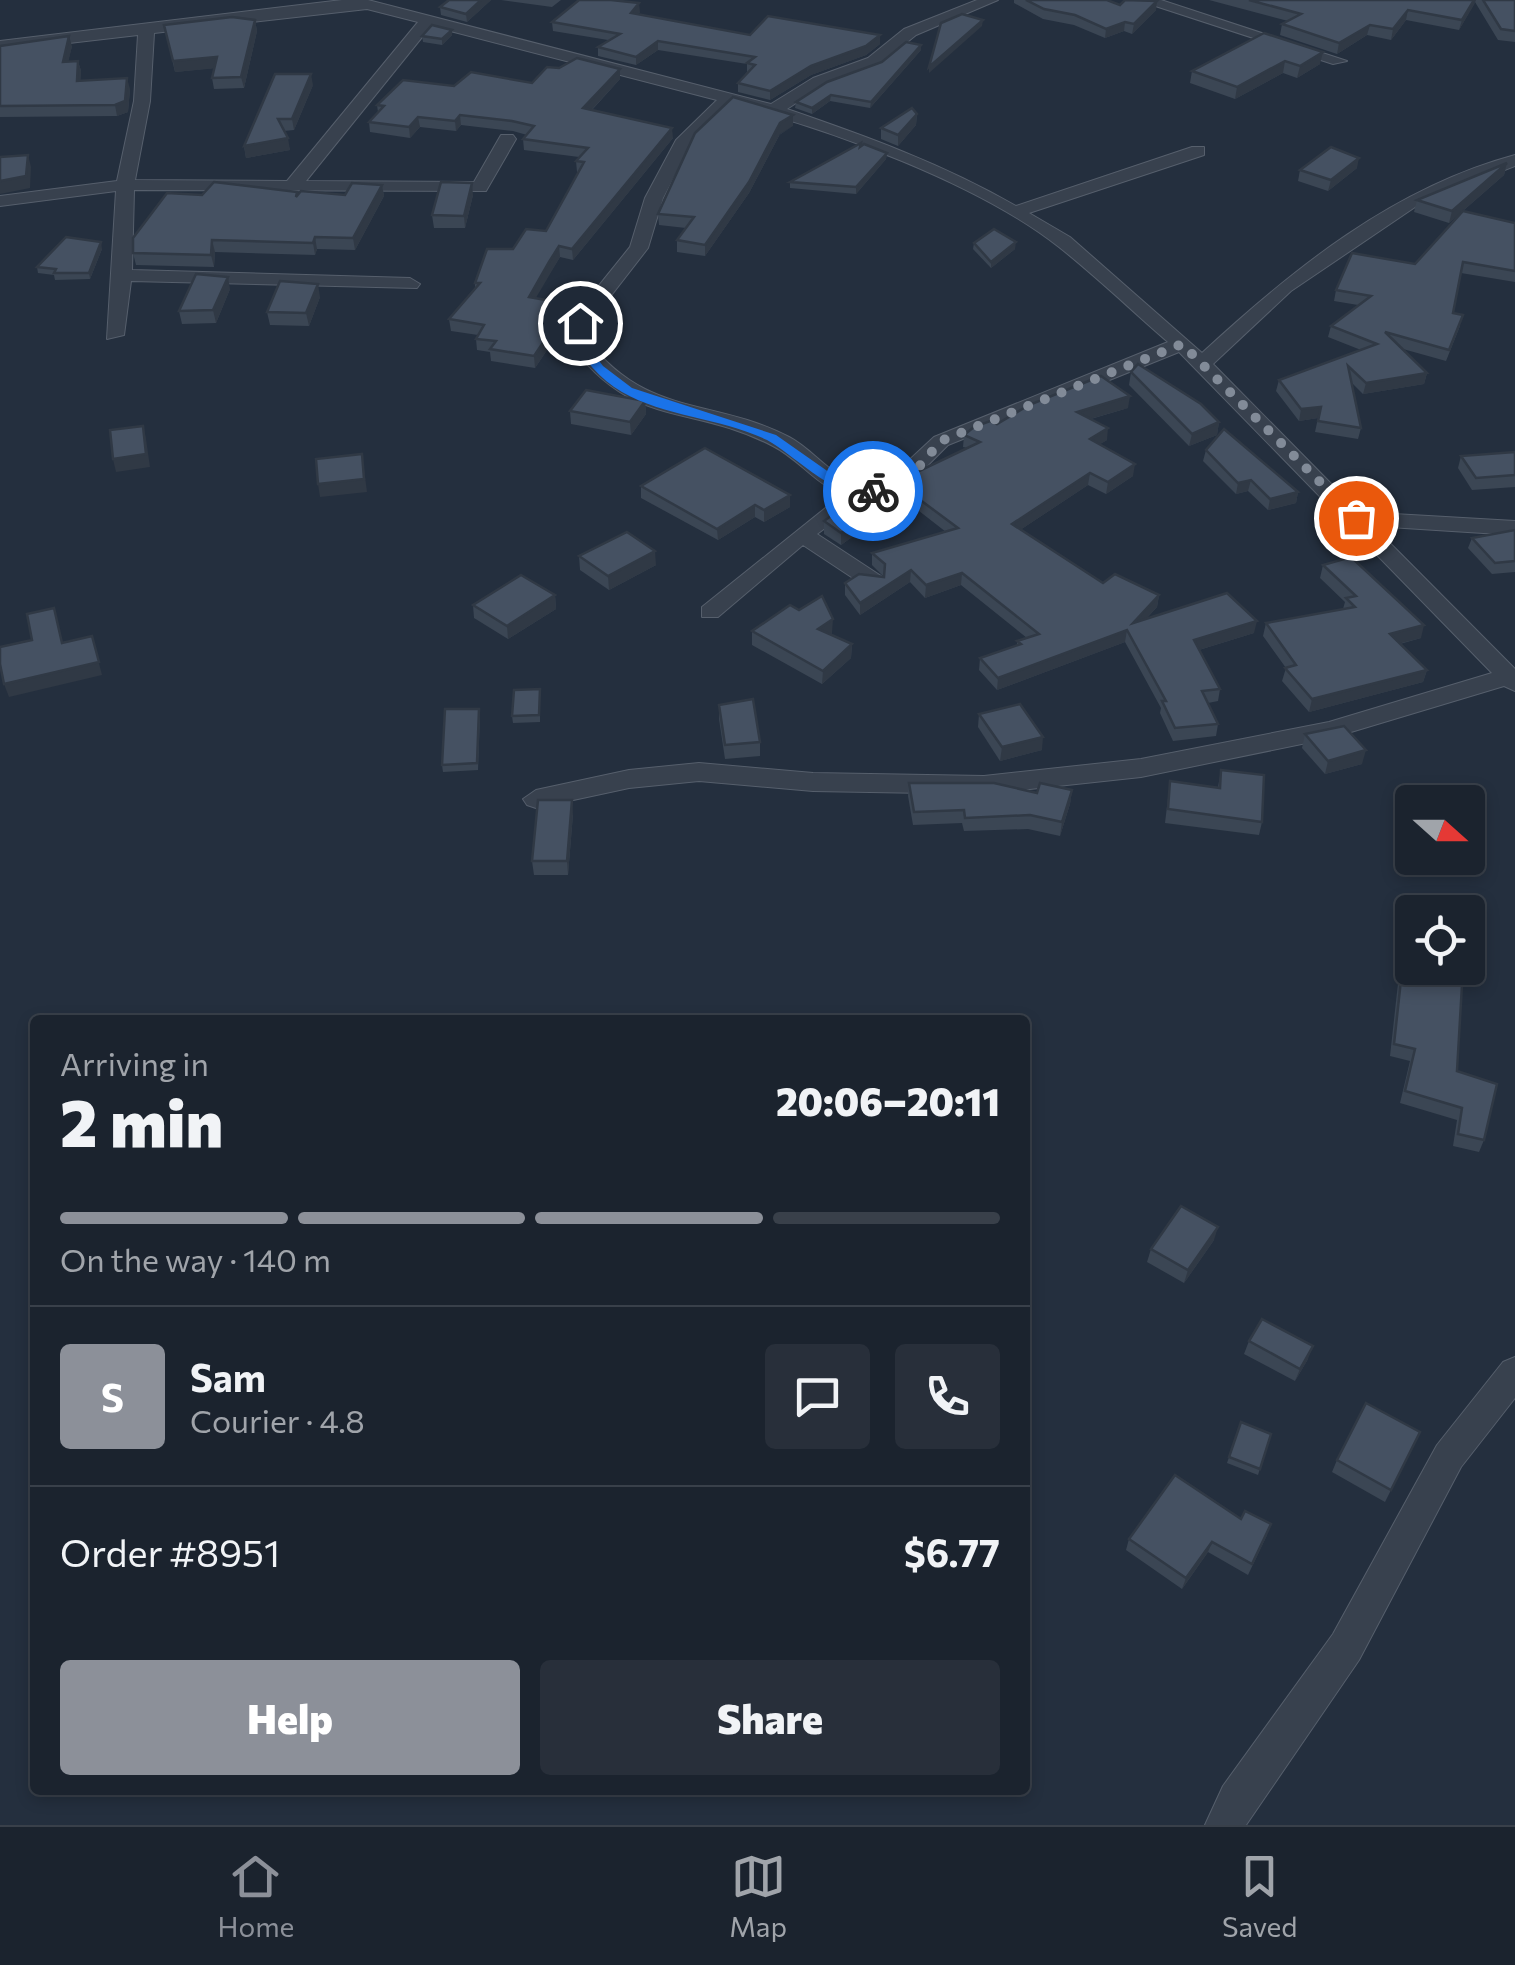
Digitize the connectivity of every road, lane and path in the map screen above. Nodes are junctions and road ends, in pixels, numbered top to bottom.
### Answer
1 (420, 0) edge
2 (990, 0) edge
3 (1145, 0) edge
4 (357, 2) edge
5 (395, 13) junction
6 (428, 20) junction
7 (146, 28) junction
8 (0, 46) edge
9 (1339, 61) edge
10 (730, 98) junction
11 (774, 110) junction
12 (507, 140) dead end
13 (1198, 151) dead end
14 (1515, 160) edge
15 (124, 184) junction
16 (294, 184) junction
17 (0, 200) edge
18 (1015, 212) junction
19 (122, 276) junction
20 (410, 284) dead end
21 (114, 336) dead end
22 (1182, 344) junction
23 (1202, 364) junction
24 (862, 492) junction
25 (1356, 518) junction
26 (1515, 528) edge
27 (802, 534) junction
28 (873, 581) edge
29 (710, 612) dead end
30 (1512, 679) edge
31 (536, 799) edge
32 (1515, 1372) edge
33 (1225, 1825) edge

1 - 5 street
2 - 11 street
3 - 9 street
4 - 5 street
4 - 7 street
5 - 6 street
6 - 10 street
6 - 16 street
7 - 8 street
7 - 15 street
10 - 11 street
10 - 24 street
11 - 18 street
12 - 16 street
13 - 18 street
14 - 23 street
15 - 16 street
15 - 17 street
15 - 19 street
18 - 22 street
19 - 20 street
19 - 21 street
22 - 23 street
22 - 24 street
23 - 25 street
24 - 27 street
25 - 26 street
25 - 30 street
27 - 28 street
27 - 29 street
30 - 31 street
32 - 33 street

